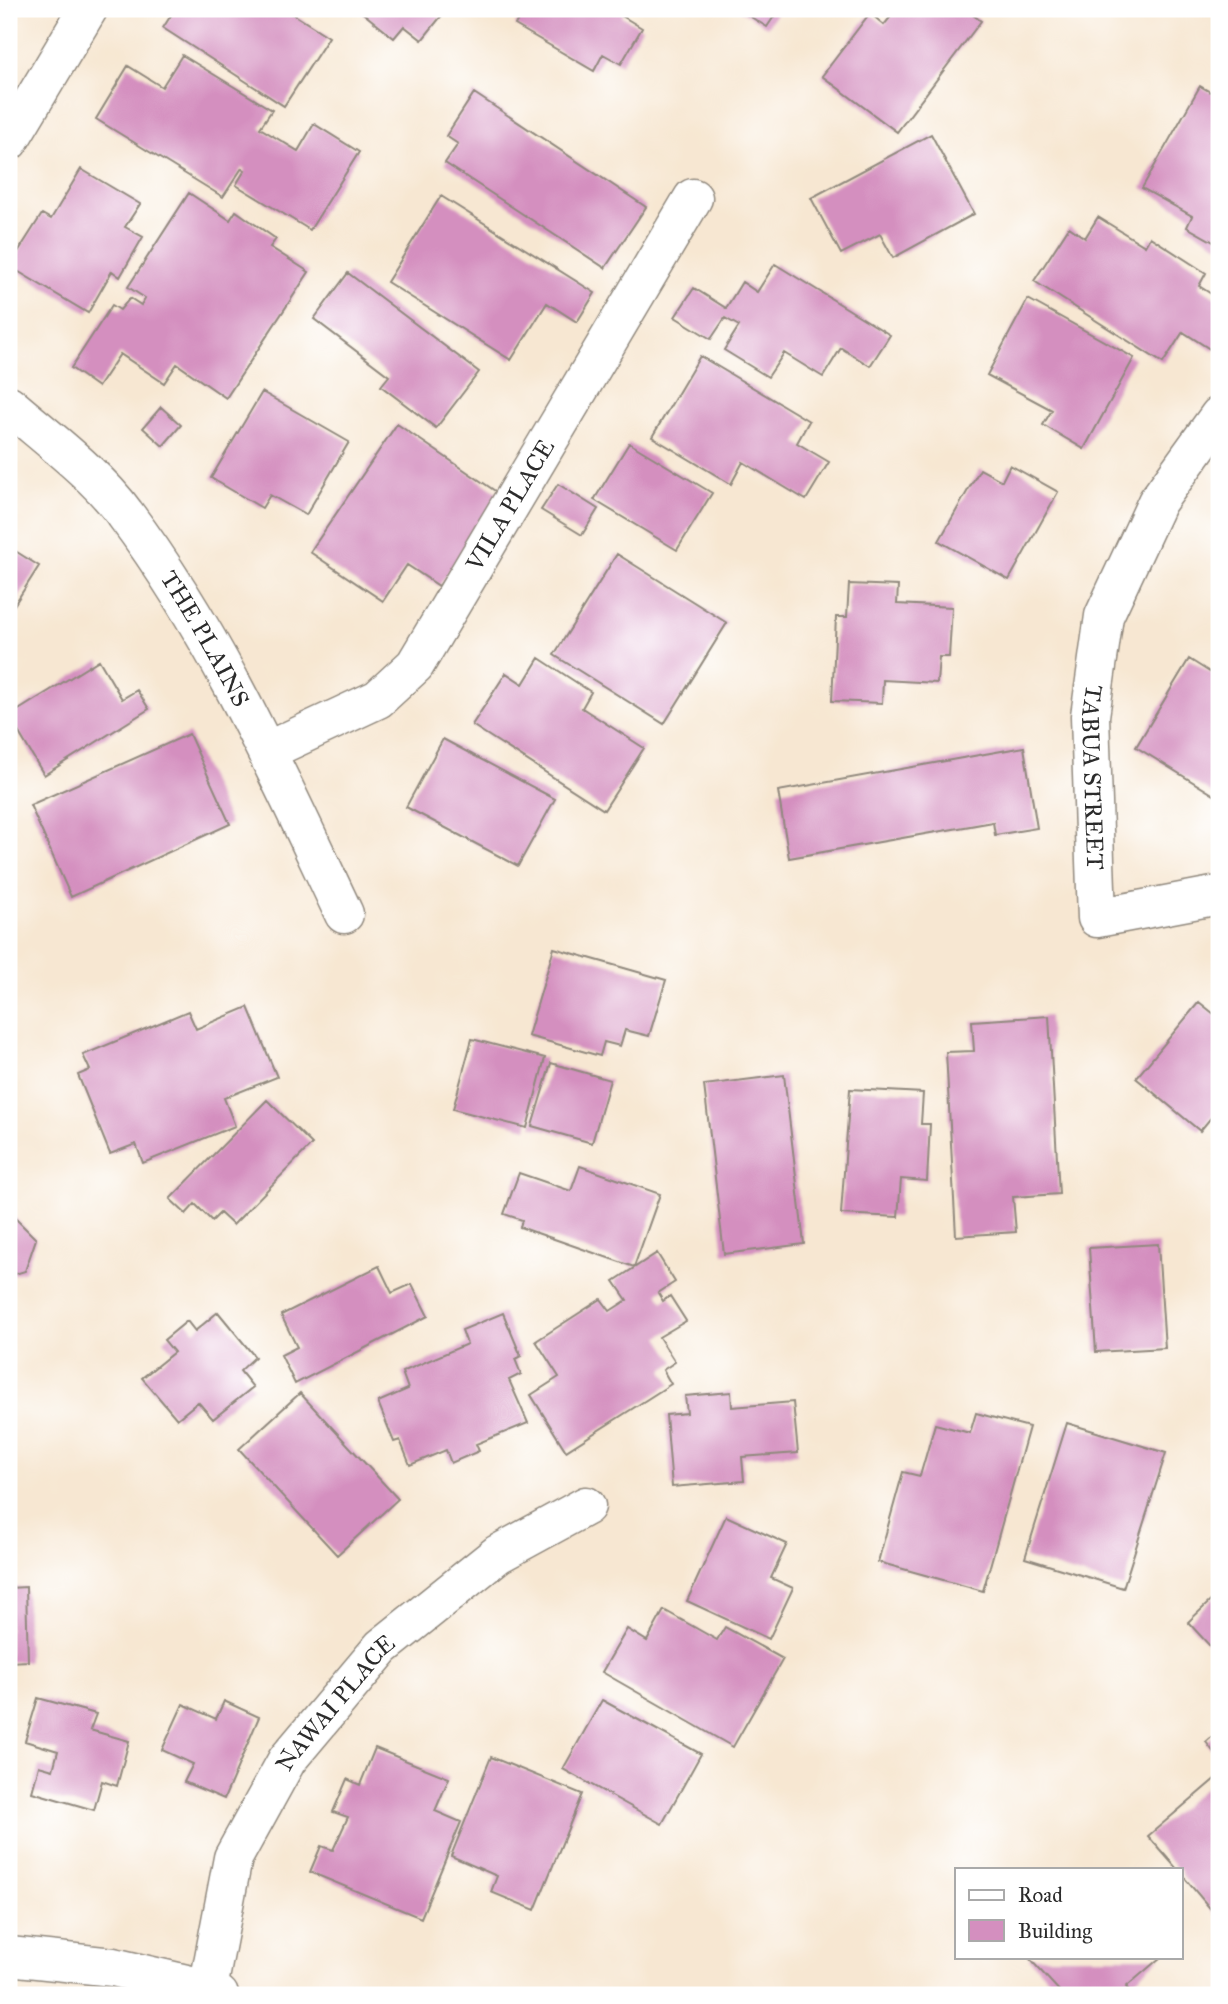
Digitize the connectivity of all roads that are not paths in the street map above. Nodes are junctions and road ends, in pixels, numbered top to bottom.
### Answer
1 (88, 9) edge
2 (9, 141) edge
3 (692, 198) dead end
4 (9, 405) edge
5 (1219, 416) edge
6 (267, 751) junction
7 (1219, 895) edge
8 (344, 914) dead end
9 (586, 1506) dead end
10 (9, 1956) edge
11 (213, 1992) edge

1 - 2 street
3 - 6 street, VILA PLACE
4 - 6 street, THE PLAINS
5 - 7 street, TABUA STREET
6 - 8 street, THE PLAINS
9 - 11 street, NAWAI PLACE
10 - 11 street

